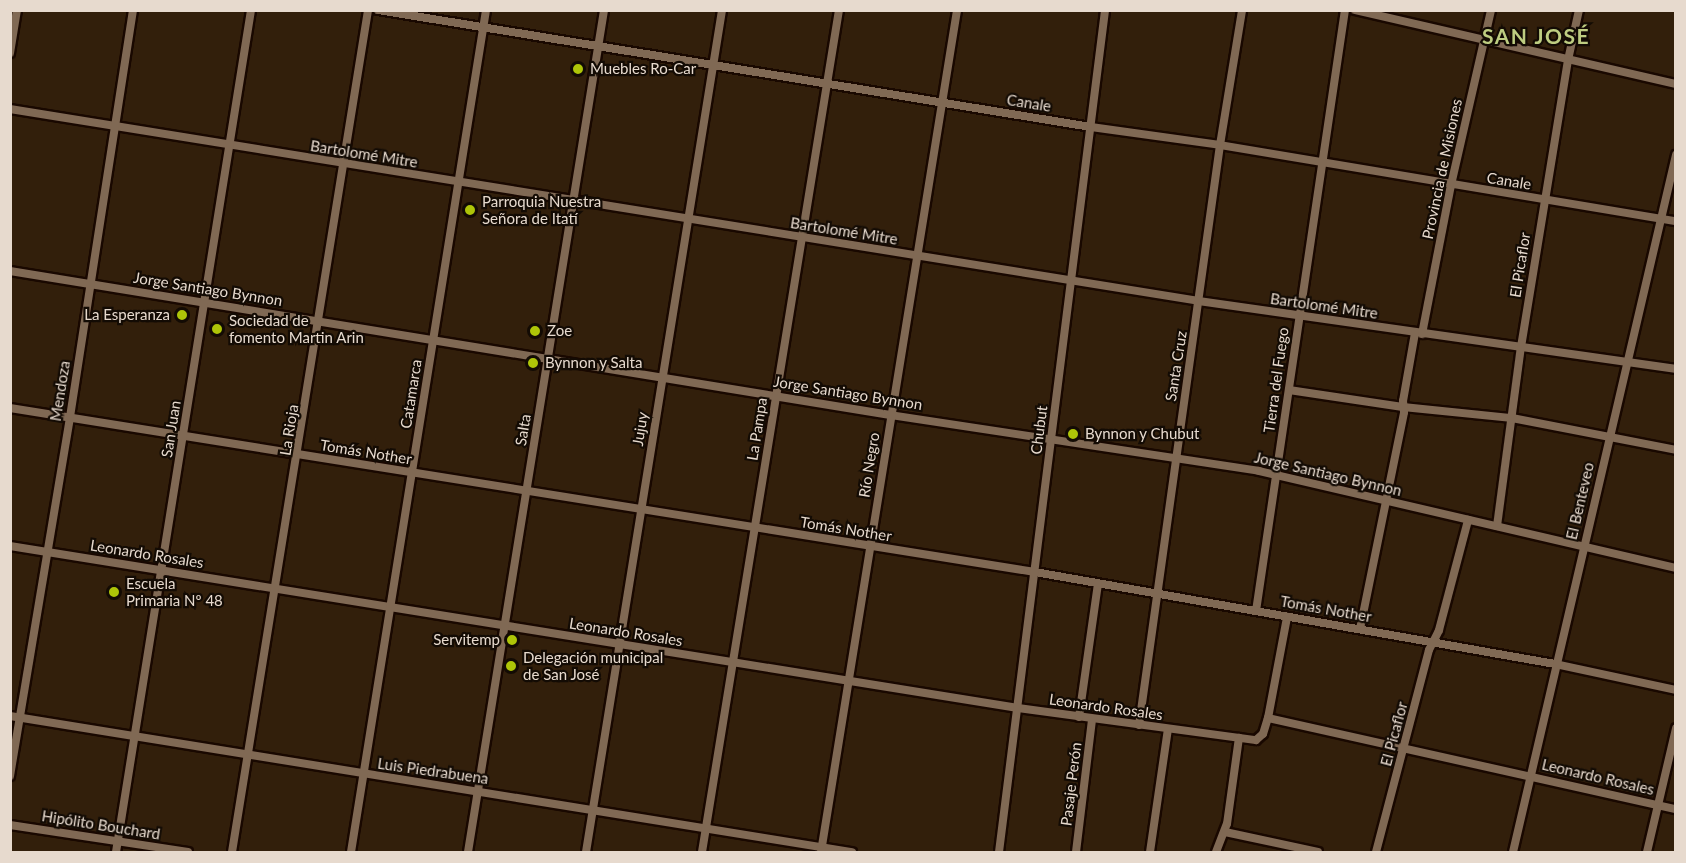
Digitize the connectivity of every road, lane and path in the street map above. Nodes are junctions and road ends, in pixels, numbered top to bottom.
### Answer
1 (17, 10) edge
2 (133, 10) edge
3 (251, 10) edge
4 (368, 10) edge
5 (378, 10) edge
6 (486, 10) edge
7 (604, 10) edge
8 (722, 10) edge
9 (839, 10) edge
10 (957, 10) edge
11 (1242, 10) edge
12 (1345, 10) edge
13 (1355, 10) edge
14 (1491, 10) edge
15 (1579, 10) edge
16 (1104, 11) edge
17 (1378, 13) edge
18 (484, 28) junction
19 (1484, 39) junction
20 (598, 46) junction
21 (10, 52) edge
22 (1568, 60) junction
23 (713, 65) junction
24 (828, 84) junction
25 (1676, 84) edge
26 (941, 102) junction
27 (10, 109) edge
28 (1091, 126) junction
29 (115, 127) junction
30 (1220, 145) junction
31 (230, 146) junction
32 (1676, 155) edge
33 (1321, 164) junction
34 (344, 165) junction
35 (457, 182) junction
36 (1451, 185) junction
37 (573, 200) junction
38 (1544, 200) junction
39 (1660, 219) junction
40 (688, 220) junction
41 (1676, 221) edge
42 (802, 239) junction
43 (917, 256) junction
44 (10, 271) edge
45 (1071, 281) junction
46 (90, 284) junction
47 (1199, 301) junction
48 (205, 302) junction
49 (1299, 316) junction
50 (320, 320) junction
51 (1418, 334) junction
52 (434, 339) junction
53 (1521, 347) junction
54 (548, 359) junction
55 (1627, 362) junction
56 (1676, 369) edge
57 (662, 376) junction
58 (1288, 390) junction
59 (776, 395) junction
60 (1403, 407) junction
61 (10, 408) edge
62 (890, 415) junction
63 (70, 417) junction
64 (1512, 418) junction
65 (184, 435) junction
66 (1610, 436) junction
67 (1051, 440) junction
68 (1676, 450) edge
69 (298, 455) junction
70 (1176, 458) junction
71 (412, 472) junction
72 (1277, 475) junction
73 (527, 493) junction
74 (1386, 501) junction
75 (641, 510) junction
76 (1468, 520) junction
77 (1497, 526) junction
78 (755, 528) junction
79 (10, 546) edge
80 (869, 547) junction
81 (1583, 547) junction
82 (47, 551) junction
83 (1676, 568) edge
84 (161, 570) junction
85 (1035, 572) junction
86 (1098, 584) junction
87 (276, 589) junction
88 (1157, 593) junction
89 (390, 606) junction
90 (1256, 611) junction
91 (1287, 617) junction
92 (505, 626) junction
93 (1360, 629) junction
94 (1433, 642) junction
95 (618, 644) junction
96 (734, 662) junction
97 (1555, 664) junction
98 (847, 681) junction
99 (1676, 690) edge
100 (1018, 708) junction
101 (15, 717) edge
102 (1079, 717) junction
103 (1268, 718) junction
104 (1092, 719) junction
105 (1139, 725) junction
106 (1676, 728) edge
107 (1168, 729) junction
108 (134, 735) junction
109 (1239, 738) junction
110 (1404, 748) junction
111 (248, 754) junction
112 (363, 775) junction
113 (10, 776) edge
114 (1530, 776) junction
115 (478, 791) junction
116 (1658, 805) junction
117 (1676, 809) edge
118 (592, 811) junction
119 (10, 825) edge
120 (706, 829) junction
121 (1225, 832) junction
122 (117, 842) junction
123 (821, 850) edge
124 (116, 852) edge
125 (188, 852) edge
126 (232, 852) edge
127 (351, 852) edge
128 (468, 852) edge
129 (586, 852) edge
130 (702, 852) edge
131 (852, 852) edge
132 (999, 852) edge
133 (1076, 852) edge
134 (1150, 852) edge
135 (1216, 852) edge
136 (1318, 852) edge
137 (1376, 852) edge
138 (1513, 852) edge
139 (1647, 852) edge

1 - 21 street
2 - 29 street, Mendoza
3 - 31 street, San Juan
4 - 34 street, La Rioja
5 - 18 street, Canale
6 - 18 street, Catamarca
7 - 20 street, Salta
8 - 23 street, Jujuy
9 - 24 street, La Pampa
10 - 26 street, Río Negro
11 - 30 street, Santa Cruz
12 - 33 street, Tierra del Fuego
13 - 17 street
14 - 19 street, Provincia de Misiones
15 - 22 street, El Picaflor
16 - 28 street, Chubut
17 - 19 street
18 - 20 street, Canale
18 - 35 street, Catamarca
19 - 22 street
19 - 36 street, Provincia de Misiones
20 - 23 street, Canale
20 - 37 street, Salta
22 - 25 street
22 - 38 street, El Picaflor
23 - 24 street, Canale
23 - 40 street, Jujuy
24 - 26 street, Canale
24 - 42 street, La Pampa
26 - 28 street, Canale
26 - 43 street, Río Negro
27 - 29 street, Bartolomé Mitre
28 - 30 street, Canale
28 - 45 street, Chubut
29 - 31 street, Bartolomé Mitre
29 - 46 street, Mendoza
30 - 33 street, Canale
30 - 47 street, Santa Cruz
31 - 34 street, Bartolomé Mitre
31 - 48 street, San Juan
32 - 39 street, El Benteveo
33 - 36 street, Canale
33 - 49 street, Tierra del Fuego
34 - 35 street, Bartolomé Mitre
34 - 50 street, La Rioja
35 - 37 street, Bartolomé Mitre
35 - 52 street, Catamarca
36 - 38 street, Canale
36 - 51 street, Provincia de Misiones
37 - 40 street, Bartolomé Mitre
37 - 54 street, Salta
38 - 39 street, Canale
38 - 53 street, El Picaflor
39 - 41 street, Canale
39 - 55 street, El Benteveo
40 - 42 street, Bartolomé Mitre
40 - 57 street, Jujuy
42 - 43 street, Bartolomé Mitre
42 - 59 street, La Pampa
43 - 45 street, Bartolomé Mitre
43 - 62 street, Río Negro
44 - 46 street, Jorge Santiago Bynnon
45 - 47 street, Bartolomé Mitre
45 - 67 street, Chubut
46 - 48 street, Jorge Santiago Bynnon
46 - 63 street, Mendoza
47 - 49 street, Bartolomé Mitre
47 - 70 street, Santa Cruz
48 - 50 street, Jorge Santiago Bynnon
48 - 65 street, San Juan
49 - 51 street, Bartolomé Mitre
49 - 58 street, Tierra del Fuego
50 - 52 street, Jorge Santiago Bynnon
50 - 69 street, La Rioja
51 - 53 street, Bartolomé Mitre
51 - 60 street, Provincia de Misiones
52 - 54 street, Jorge Santiago Bynnon
52 - 71 street, Catamarca
53 - 55 street, Bartolomé Mitre
53 - 64 street, El Picaflor
54 - 57 street, Jorge Santiago Bynnon
54 - 73 street, Salta
55 - 56 street, Bartolomé Mitre
55 - 66 street, El Benteveo
57 - 59 street, Jorge Santiago Bynnon
57 - 75 street, Jujuy
58 - 60 street
58 - 72 street, Tierra del Fuego
59 - 62 street, Jorge Santiago Bynnon
59 - 78 street, La Pampa
60 - 64 street
60 - 74 street, Provincia de Misiones
61 - 63 street, Tomás Nother
62 - 67 street, Jorge Santiago Bynnon
62 - 80 street, Río Negro
63 - 65 street, Tomás Nother
63 - 82 street, Mendoza
64 - 66 street
64 - 77 street, El Picaflor
65 - 69 street, Tomás Nother
65 - 84 street, San Juan
66 - 68 street
66 - 81 street, El Benteveo
67 - 70 street, Jorge Santiago Bynnon
67 - 85 street, Chubut
69 - 71 street, Tomás Nother
69 - 87 street, La Rioja
70 - 72 street, Jorge Santiago Bynnon
70 - 88 street, Santa Cruz
71 - 73 street, Tomás Nother
71 - 89 street, Catamarca
72 - 74 street, Jorge Santiago Bynnon
72 - 90 street, Tierra del Fuego
73 - 75 street, Tomás Nother
73 - 92 street, Salta
74 - 76 street, Jorge Santiago Bynnon
74 - 93 street, Provincia de Misiones
75 - 78 street, Tomás Nother
75 - 95 street, Jujuy
76 - 77 street, Jorge Santiago Bynnon
76 - 94 street, El Picaflor
77 - 81 street, Jorge Santiago Bynnon
78 - 80 street, Tomás Nother
78 - 96 street, La Pampa
79 - 82 street, Leonardo Rosales
80 - 85 street, Tomás Nother
80 - 98 street, Río Negro
81 - 83 street, Jorge Santiago Bynnon
81 - 97 street, El Benteveo
82 - 84 street, Leonardo Rosales
82 - 101 street, Mendoza
84 - 87 street, Leonardo Rosales
84 - 108 street, San Juan
85 - 86 street, Tomás Nother
85 - 100 street, Chubut
86 - 88 street, Tomás Nother
86 - 102 street
87 - 89 street, Leonardo Rosales
87 - 111 street, La Rioja
88 - 90 street, Tomás Nother
88 - 105 street, Santa Cruz
89 - 92 street, Leonardo Rosales
89 - 112 street, Catamarca
90 - 91 street, Tomás Nother
91 - 93 street, Tomás Nother
91 - 103 street
92 - 95 street, Leonardo Rosales
92 - 115 street, Salta
93 - 94 street, Tomás Nother
94 - 97 street, Tomás Nother
94 - 110 street, El Picaflor
95 - 96 street, Leonardo Rosales
95 - 118 street, Jujuy
96 - 98 street, Leonardo Rosales
96 - 120 street, La Pampa
97 - 99 street, Tomás Nother
97 - 114 street, El Benteveo
98 - 100 street, Leonardo Rosales
98 - 123 street, Río Negro
100 - 102 street, Leonardo Rosales
100 - 132 street, Chubut
101 - 108 street, Luis Piedrabuena
101 - 113 street, Mendoza
102 - 104 street, Leonardo Rosales
103 - 109 street
103 - 110 street, Leonardo Rosales
104 - 105 street, Leonardo Rosales
104 - 133 street, Pasaje Perón
105 - 107 street, Leonardo Rosales
106 - 116 street
107 - 109 street, Leonardo Rosales
107 - 134 street
108 - 111 street, Luis Piedrabuena
108 - 122 street, San Juan
109 - 121 street
110 - 114 street, Leonardo Rosales
110 - 137 street, El Picaflor
111 - 112 street, Luis Piedrabuena
111 - 126 street, La Rioja
112 - 115 street, Luis Piedrabuena
112 - 127 street, Catamarca
114 - 116 street, Leonardo Rosales
114 - 138 street, El Benteveo
115 - 118 street, Luis Piedrabuena
115 - 128 street, Salta
116 - 117 street, Leonardo Rosales
116 - 139 street
118 - 120 street, Luis Piedrabuena
118 - 129 street, Jujuy
119 - 122 street, Hipólito Bouchard
120 - 123 street, Luis Piedrabuena
120 - 130 street, La Pampa
121 - 135 street
121 - 136 street
122 - 124 street, San Juan
122 - 125 street, Hipólito Bouchard
123 - 131 street, Luis Piedrabuena

